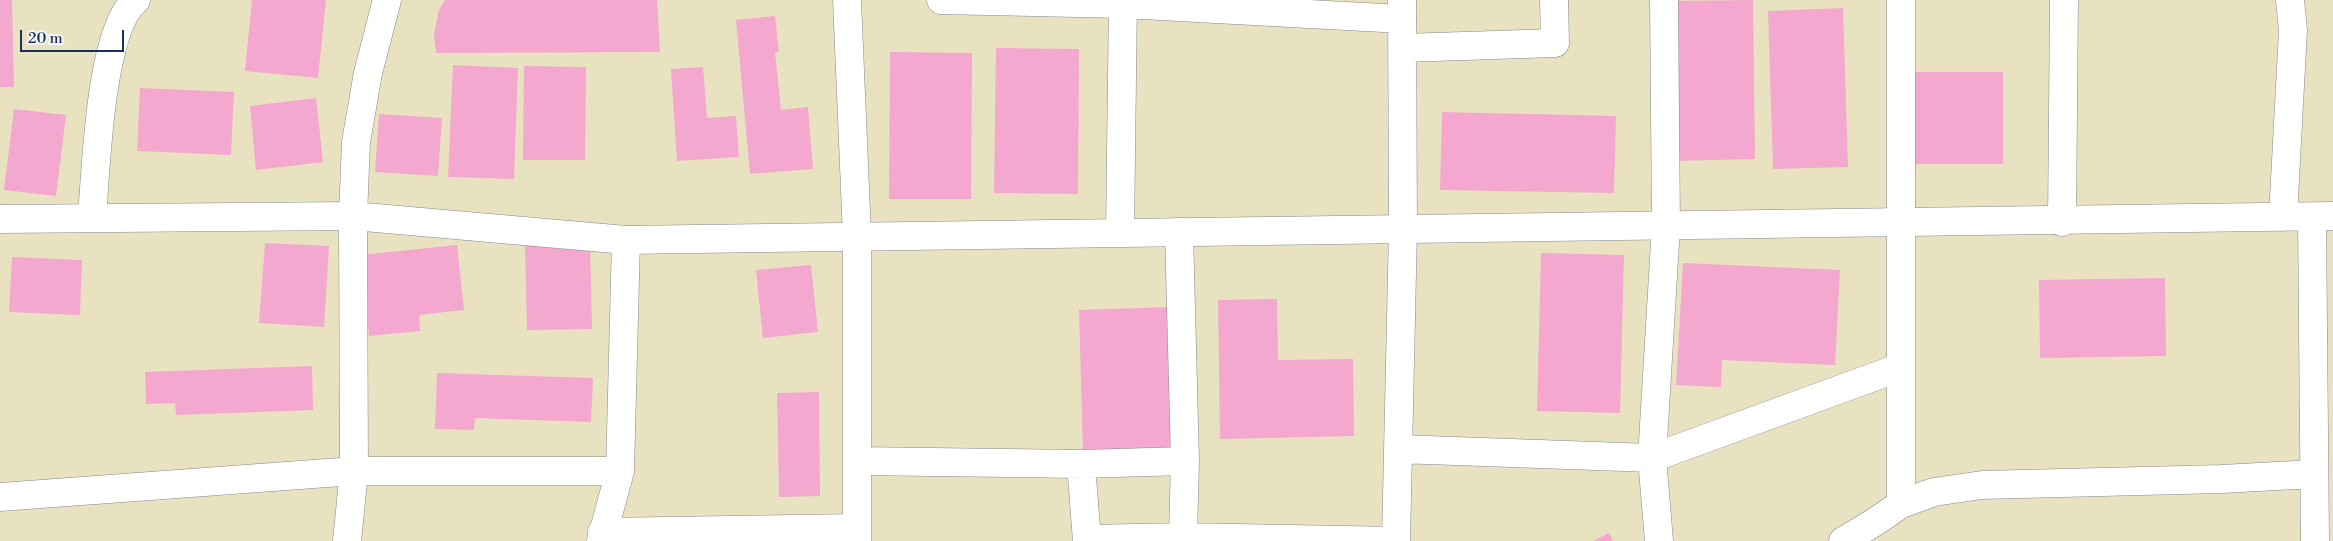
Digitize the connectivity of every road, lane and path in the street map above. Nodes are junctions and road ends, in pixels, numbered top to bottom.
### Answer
1 (387, 0) edge
2 (847, 0) edge
3 (941, 0) edge
4 (1554, 0) edge
5 (1664, 0) edge
6 (1901, 0) edge
7 (2064, 0) edge
8 (2290, 0) edge
9 (131, 1) edge
10 (1123, 2) edge
11 (1402, 9) edge
12 (1403, 48) junction
13 (353, 216) junction
14 (92, 217) junction
15 (2322, 217) edge
16 (2283, 218) junction
17 (0, 219) edge
18 (2062, 222) junction
19 (1901, 223) junction
20 (1666, 226) junction
21 (1403, 229) junction
22 (1120, 232) junction
23 (1179, 232) junction
24 (857, 236) junction
25 (626, 240) junction
26 (1901, 367) junction
27 (1398, 449) junction
28 (1652, 458) junction
29 (857, 461) junction
30 (1185, 461) junction
31 (1081, 464) junction
32 (354, 471) junction
33 (620, 471) junction
34 (2314, 474) junction
35 (0, 497) edge
36 (1901, 504) junction
37 (857, 534) edge
38 (602, 537) edge
39 (1182, 537) junction
40 (1087, 540) edge
41 (347, 541) edge
42 (1659, 541) edge
43 (1843, 541) edge
44 (2315, 541) edge

1 - 13 street
2 - 24 street
3 - 10 street
4 - 12 street
5 - 20 street
6 - 19 street
7 - 18 street
8 - 16 street
9 - 14 street
10 - 11 street
10 - 22 street
11 - 12 street
12 - 21 street
13 - 14 street
13 - 25 street
13 - 32 street
14 - 17 street
15 - 16 street
15 - 34 street
16 - 18 street
18 - 19 street
19 - 20 street
19 - 26 street
20 - 21 street
20 - 28 street
21 - 23 street
21 - 27 street
22 - 23 street
22 - 24 street
23 - 30 street
24 - 25 street
24 - 29 street
25 - 33 street
26 - 28 street
26 - 36 street
27 - 28 street
27 - 39 street
28 - 42 street
29 - 31 street
29 - 37 street
30 - 31 street
30 - 39 street
31 - 40 street
32 - 33 street
32 - 35 street
32 - 41 street
33 - 38 street
34 - 36 street
34 - 44 street
36 - 43 street
37 - 38 street
39 - 40 street

